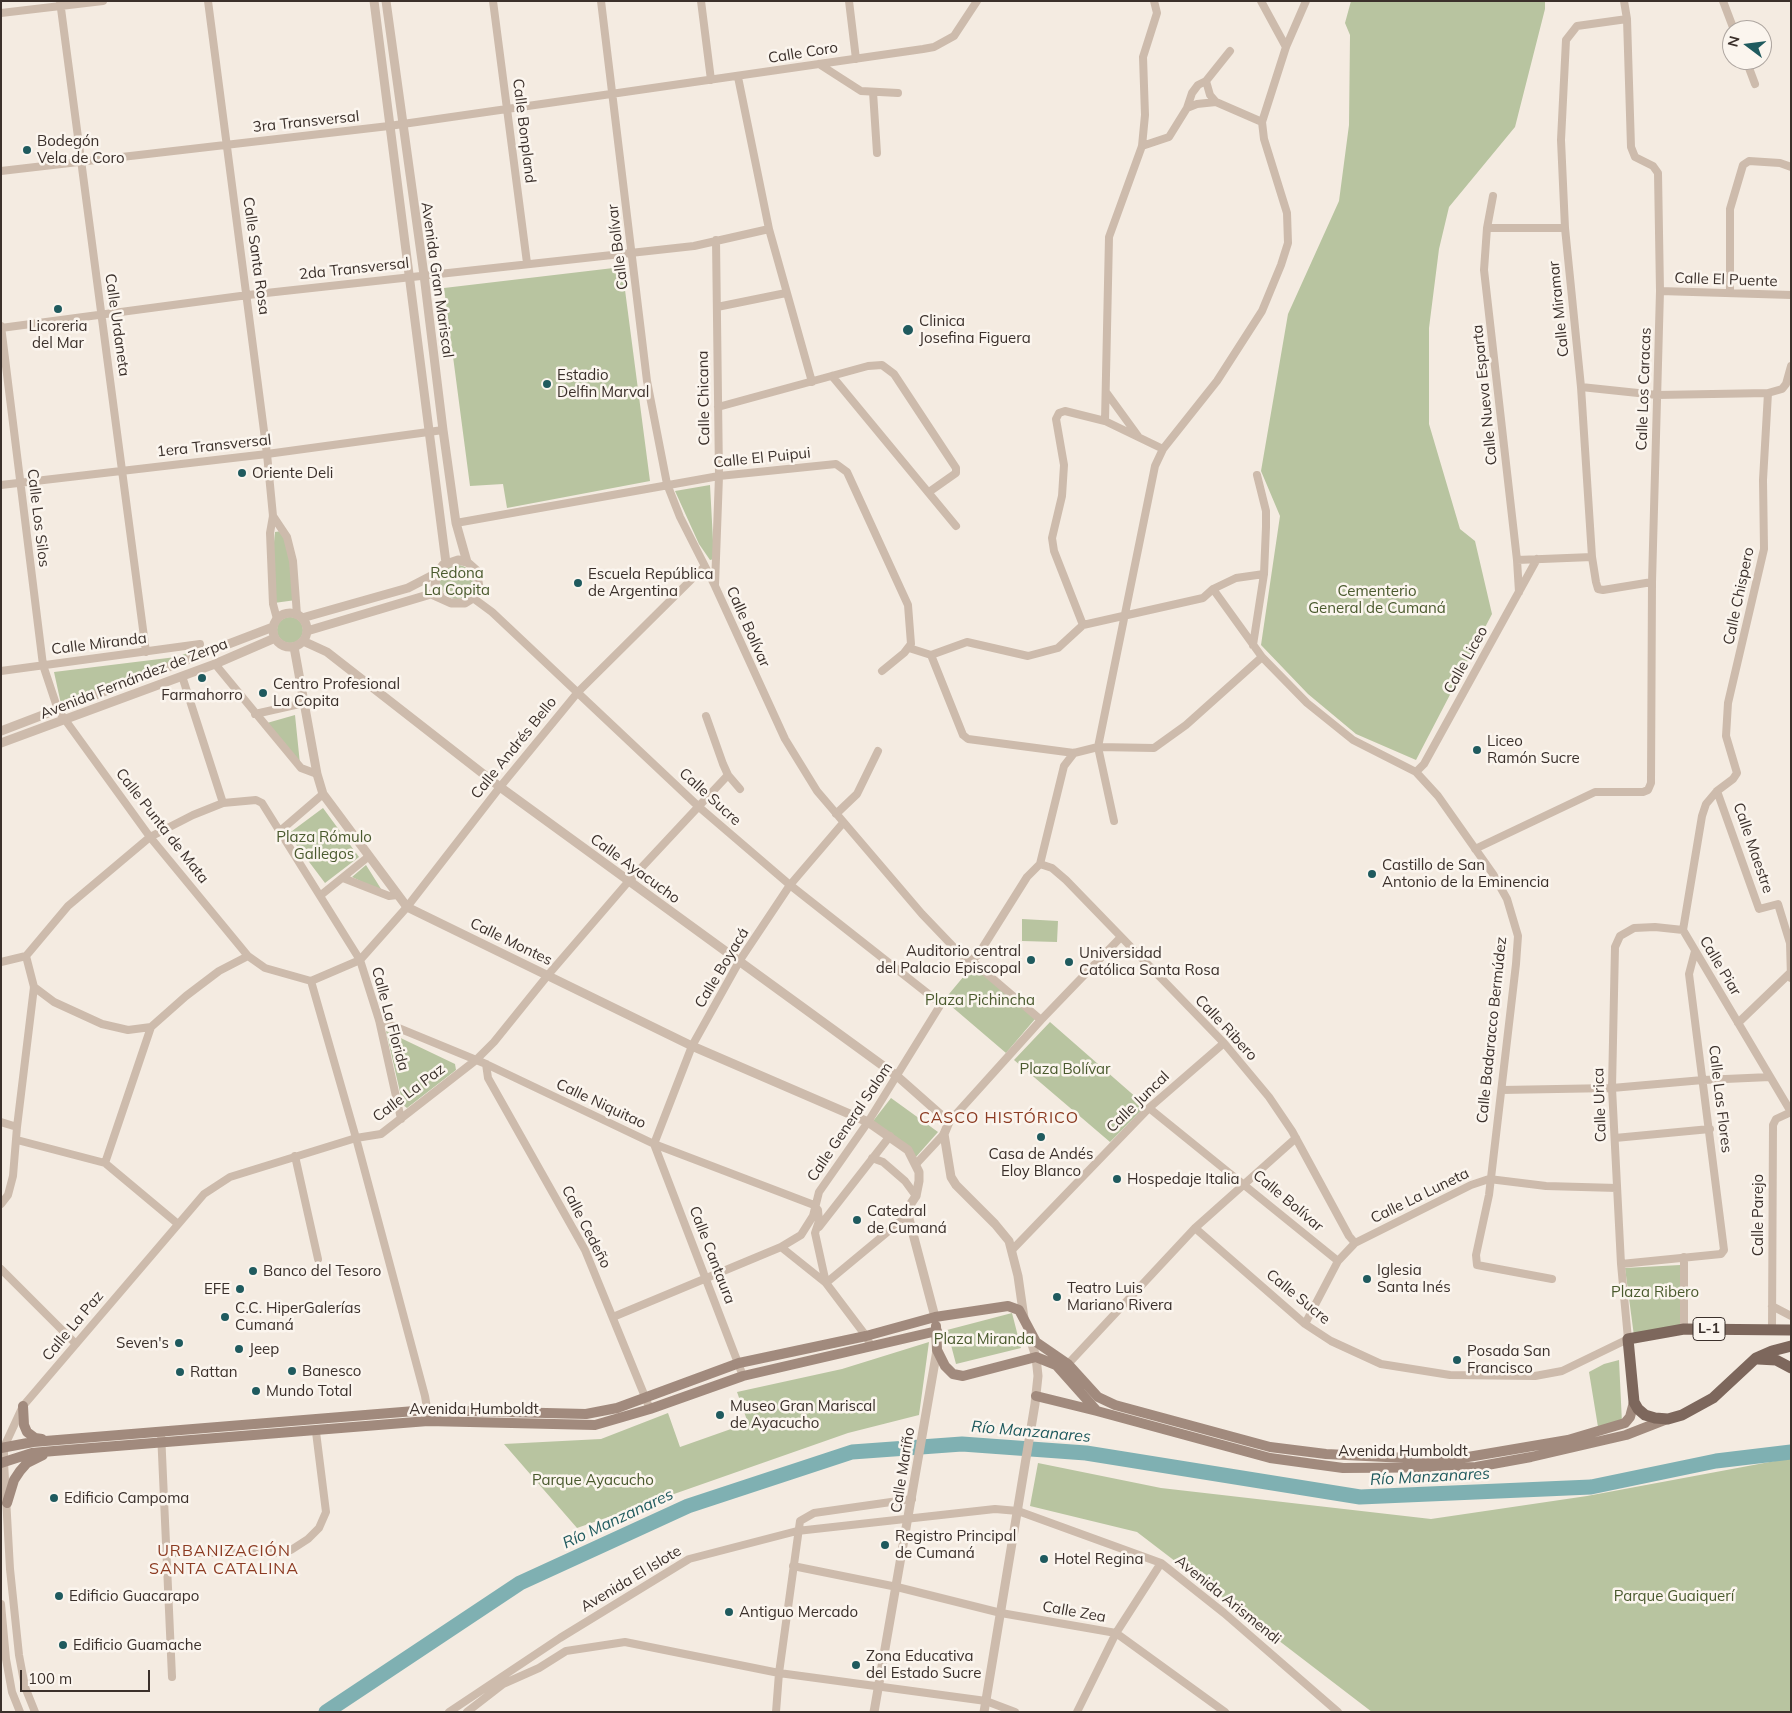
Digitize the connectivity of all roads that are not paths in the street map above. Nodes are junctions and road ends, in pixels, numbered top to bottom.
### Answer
1 (103, 1) edge
2 (208, 1) edge
3 (374, 1) edge
4 (386, 1) edge
5 (493, 1) edge
6 (601, 1) edge
7 (701, 1) edge
8 (849, 1) edge
9 (977, 1) edge
10 (1154, 1) edge
11 (1261, 1) edge
12 (1306, 1) edge
13 (1624, 1) edge
14 (1723, 1) edge
15 (60, 4) edge
16 (1, 13) edge
17 (1627, 19) junction
18 (1730, 20) edge
19 (1286, 48) junction
20 (1230, 51) dead end
21 (856, 59) junction
22 (818, 64) junction
23 (1750, 70) edge
24 (738, 77) junction
25 (711, 80) junction
26 (1206, 81) junction
27 (1755, 84) dead end
28 (872, 92) junction
29 (898, 93) dead end
30 (612, 94) junction
31 (1216, 102) junction
32 (507, 108) junction
33 (1187, 108) junction
34 (1262, 122) junction
35 (402, 124) junction
36 (389, 126) junction
37 (227, 144) junction
38 (1142, 146) junction
39 (877, 153) dead end
40 (81, 161) junction
41 (1791, 167) edge
42 (1, 171) edge
43 (1493, 196) dead end
44 (1487, 228) junction
45 (1565, 228) junction
46 (769, 229) junction
47 (716, 240) junction
48 (632, 252) junction
49 (528, 264) junction
50 (424, 275) junction
51 (409, 276) junction
52 (1660, 291) junction
53 (786, 293) junction
54 (1730, 293) junction
55 (248, 295) junction
56 (1791, 296) edge
57 (717, 307) junction
58 (101, 315) junction
59 (1, 327) edge
60 (1791, 366) edge
61 (832, 376) junction
62 (812, 382) junction
63 (1581, 387) junction
64 (1106, 392) junction
65 (1768, 393) junction
66 (1657, 395) junction
67 (718, 407) junction
68 (1105, 421) junction
69 (443, 430) junction
70 (430, 432) junction
71 (1139, 438) junction
72 (1163, 448) junction
73 (267, 454) junction
74 (122, 470) junction
75 (1257, 475) dead end
76 (719, 476) junction
77 (20, 482) junction
78 (667, 484) junction
79 (1, 485) edge
80 (928, 492) junction
81 (273, 516) junction
82 (456, 524) junction
83 (956, 526) dead end
84 (1592, 557) junction
85 (1538, 559) junction
86 (1517, 560) junction
87 (467, 562) junction
88 (446, 563) junction
89 (704, 567) junction
90 (437, 573) junction
91 (1264, 574) junction
92 (1652, 582) junction
93 (715, 586) junction
94 (1213, 589) junction
95 (1519, 592) junction
96 (440, 596) junction
97 (472, 598) junction
98 (300, 616) junction
99 (1125, 617) junction
100 (275, 623) junction
101 (1082, 625) junction
102 (307, 631) junction
103 (275, 638) junction
104 (303, 641) junction
105 (200, 644) dead end
106 (1253, 646) junction
107 (294, 647) junction
108 (909, 648) junction
109 (146, 652) junction
110 (931, 655) junction
111 (1262, 657) junction
112 (215, 664) junction
113 (43, 665) junction
114 (1, 671) edge
115 (882, 671) dead end
116 (182, 676) junction
117 (578, 692) junction
118 (304, 703) junction
119 (58, 710) junction
120 (255, 714) junction
121 (706, 716) dead end
122 (66, 721) junction
123 (1, 731) edge
124 (1, 743) edge
125 (1098, 747) junction
126 (878, 751) dead end
127 (1074, 753) junction
128 (1416, 772) junction
129 (1737, 773) joint
130 (317, 774) junction
131 (728, 776) junction
132 (500, 787) junction
133 (740, 789) dead end
134 (1717, 791) junction
135 (323, 794) junction
136 (224, 803) junction
137 (699, 807) junction
138 (836, 814) junction
139 (1114, 821) dead end
140 (843, 823) junction
141 (280, 831) junction
142 (150, 837) junction
143 (1475, 849) junction
144 (368, 857) junction
145 (1040, 864) junction
146 (342, 878) junction
147 (628, 882) junction
148 (790, 885) junction
149 (321, 895) junction
150 (397, 895) junction
151 (407, 907) junction
152 (1683, 930) junction
153 (1120, 938) junction
154 (1695, 952) junction
155 (26, 956) junction
156 (248, 956) junction
157 (360, 960) junction
158 (740, 960) junction
159 (971, 960) junction
160 (1, 962) edge
161 (548, 975) junction
162 (1790, 976) edge
163 (311, 981) junction
164 (34, 987) junction
165 (941, 1004) joint
166 (379, 1020) junction
167 (1041, 1020) junction
168 (1738, 1023) junction
169 (151, 1027) junction
170 (1224, 1043) junction
171 (692, 1046) junction
172 (476, 1060) junction
173 (486, 1064) junction
174 (897, 1076) junction
175 (1770, 1077) junction
176 (1704, 1080) junction
177 (1612, 1088) junction
178 (1502, 1090) junction
179 (1149, 1108) junction
180 (1791, 1112) edge
181 (401, 1119) junction
182 (1, 1122) edge
183 (868, 1122) junction
184 (949, 1122) junction
185 (17, 1127) junction
186 (1710, 1129) junction
187 (944, 1134) junction
188 (890, 1136) junction
189 (356, 1138) junction
190 (1296, 1138) junction
191 (1615, 1138) junction
192 (17, 1140) junction
193 (654, 1144) junction
194 (295, 1156) junction
195 (872, 1158) junction
196 (105, 1163) junction
197 (916, 1164) junction
198 (1489, 1179) junction
199 (1244, 1183) junction
200 (1618, 1188) junction
201 (916, 1196) junction
202 (1, 1204) edge
203 (814, 1205) junction
204 (908, 1215) junction
205 (178, 1224) junction
206 (1195, 1228) junction
207 (815, 1233) junction
208 (1356, 1242) junction
209 (781, 1247) junction
210 (1012, 1250) junction
211 (1684, 1257) junction
212 (318, 1258) dead end
213 (1338, 1261) junction
214 (1621, 1264) junction
215 (1, 1269) edge
216 (706, 1279) junction
217 (1552, 1279) dead end
218 (826, 1283) junction
219 (1772, 1306) junction
220 (1791, 1316) edge
221 (613, 1317) junction
222 (935, 1317) junction
223 (1305, 1324) junction
224 (1026, 1326) junction
225 (1684, 1329) junction
226 (1772, 1329) junction
227 (1791, 1330) edge
228 (937, 1331) junction
229 (866, 1336) junction
230 (1628, 1340) junction
231 (76, 1344) junction
232 (871, 1346) junction
233 (1791, 1346) edge
234 (937, 1350) junction
235 (1036, 1357) junction
236 (1756, 1358) junction
237 (739, 1363) junction
238 (1068, 1364) junction
239 (1791, 1368) edge
240 (743, 1376) junction
241 (646, 1397) junction
242 (1035, 1400) junction
243 (1634, 1402) junction
244 (23, 1406) junction
245 (650, 1409) junction
246 (427, 1410) junction
247 (1097, 1412) junction
248 (525, 1413) junction
249 (1668, 1419) junction
250 (428, 1421) junction
251 (526, 1424) junction
252 (161, 1432) junction
253 (316, 1432) junction
254 (161, 1443) junction
255 (50, 1446) junction
256 (2, 1447) edge
257 (3, 1463) edge
258 (912, 1499) junction
259 (7, 1503) junction
260 (1018, 1511) junction
261 (910, 1517) junction
262 (797, 1531) junction
263 (166, 1553) junction
264 (1161, 1563) junction
265 (793, 1566) junction
266 (897, 1587) junction
267 (1, 1604) edge
268 (2, 1608) edge
269 (1001, 1613) junction
270 (1116, 1633) junction
271 (779, 1673) junction
272 (172, 1677) dead end
273 (879, 1686) junction
274 (986, 1701) junction
275 (20, 1712) edge
276 (35, 1712) edge
277 (449, 1712) edge
278 (467, 1712) edge
279 (776, 1712) edge
280 (874, 1712) edge
281 (984, 1712) edge
282 (1015, 1712) edge
283 (1078, 1712) edge
284 (1225, 1712) edge
285 (1338, 1712) edge

1 - 15 street
2 - 37 street, Calle Santa Rosa
3 - 36 street, Avenida Gran Mariscal
4 - 35 street, Avenida Gran Mariscal
5 - 32 street, Calle Bonpland
6 - 30 street, Calle Bolívar
7 - 25 street
8 - 21 street
9 - 21 street, Calle Coro
10 - 38 street
11 - 19 street
12 - 19 street
13 - 17 street, Calle Los Caracas
14 - 18 street
15 - 16 street
15 - 40 street, Calle Urdaneta
17 - 45 street, Calle Miramar
17 - 52 street, Calle Los Caracas
19 - 34 street
20 - 26 street
21 - 22 street, Calle Coro
22 - 24 street, Calle Coro
22 - 28 street
23 - 27 street
24 - 25 street, Calle Coro
24 - 46 street
25 - 30 street, Calle Coro
26 - 31 street
26 - 33 street
28 - 29 street
28 - 39 street
30 - 32 street, 3ra Transversal
30 - 48 street, Calle Bolívar
31 - 33 street
31 - 34 street
32 - 35 street, 3ra Transversal
32 - 49 street, Calle Bonpland
33 - 38 street
34 - 72 street
35 - 36 street, 3ra Transversal
35 - 50 street, Avenida Gran Mariscal
36 - 37 street, 3ra Transversal
36 - 51 street, Avenida Gran Mariscal
37 - 40 street, 3ra Transversal
37 - 55 street, Calle Santa Rosa
38 - 64 street
40 - 42 street, 3ra Transversal
40 - 58 street, Calle Urdaneta
41 - 54 street
43 - 44 street, Calle Nueva Esparta
44 - 45 street
44 - 86 street, Calle Nueva Esparta
45 - 63 street, Calle Miramar
46 - 47 street, 2da Transversal
46 - 53 street
47 - 48 street, 2da Transversal
47 - 57 street, Calle Chicana
48 - 49 street, 2da Transversal
48 - 78 street, Calle Bolívar
49 - 50 street, 2da Transversal
50 - 51 street, 2da Transversal
50 - 69 street, Avenida Gran Mariscal
51 - 55 street, 2da Transversal
51 - 70 street, Avenida Gran Mariscal
52 - 54 street, Calle El Puente
52 - 66 street, Calle Los Caracas
53 - 57 street
53 - 62 street
54 - 56 street, Calle El Puente
55 - 58 street, 2da Transversal
55 - 73 street, Calle Santa Rosa
57 - 67 street, Calle Chicana
58 - 59 street, 2da Transversal
58 - 74 street, Calle Urdaneta
59 - 77 street, Calle Los Silos
60 - 65 street
61 - 62 street
61 - 80 street
61 - 80 street
62 - 67 street
63 - 66 street
63 - 84 street, Calle Miramar
64 - 68 street
64 - 71 street
65 - 66 street
65 - 129 street, Calle Chispero
66 - 92 street, Calle Los Caracas
67 - 76 street, Calle Chicana
68 - 71 street
68 - 101 street
69 - 70 street, 1era Transversal
69 - 82 street, Avenida Gran Mariscal
70 - 73 street, 1era Transversal
70 - 88 street, Avenida Gran Mariscal
71 - 72 street
72 - 99 street
73 - 74 street, 1era Transversal
73 - 81 street, Calle Santa Rosa
74 - 77 street, 1era Transversal
74 - 109 street, Calle Urdaneta
75 - 91 street
76 - 78 street, Calle El Puipui
76 - 93 street, Calle Chicana
76 - 108 street, Calle El Puipui
77 - 79 street, 1era Transversal
77 - 113 street, Calle Los Silos
78 - 82 street, Calle El Puipui
78 - 89 street, Calle Bolívar
80 - 83 street
81 - 98 street, Calle Santa Rosa
81 - 100 street, Calle Santa Rosa
82 - 87 street, Avenida Gran Mariscal
84 - 85 street
84 - 92 street, Calle Miramar
85 - 86 street
85 - 95 street, Calle Liceo
86 - 95 street, Calle Nueva Esparta
87 - 88 street
87 - 97 street
88 - 90 street
89 - 93 street, Calle Bolívar
89 - 117 street, Calle Andrés Bello
90 - 96 street
90 - 98 street
91 - 94 street
91 - 106 street
92 - 143 street, Calle Los Caracas
93 - 138 street, Calle Bolívar
94 - 99 street
94 - 106 street, Calle Badaracco Bermúdez
95 - 128 street, Calle Liceo
96 - 97 street
96 - 102 street
97 - 117 street, Calle Sucre
98 - 100 street
98 - 102 street
99 - 101 street
99 - 125 street
100 - 103 street
100 - 119 street, Avenida Fernández de Zerpa
101 - 110 street
102 - 104 street
103 - 107 street
103 - 112 street, Avenida Fernández de Zerpa
104 - 107 street
104 - 132 street, Calle Ayacucho
105 - 109 street, Calle Miranda
106 - 111 street, Calle Badaracco Bermúdez
107 - 118 street, Calle Montes
108 - 110 street
108 - 115 street
109 - 113 street, Calle Miranda
110 - 127 street
111 - 125 street
111 - 128 street, Calle Badaracco Bermúdez
112 - 116 street, Avenida Fernández de Zerpa
112 - 120 street
113 - 114 street, Calle Miranda
113 - 119 street, Calle Los Silos
116 - 122 street, Avenida Fernández de Zerpa
116 - 136 street
117 - 132 street, Calle Andrés Bello
117 - 137 street, Calle Sucre
118 - 120 street
118 - 130 street, Calle Montes
119 - 122 street, Calle Punta de Mata
119 - 123 street, Avenida Fernández de Zerpa
120 - 130 street
121 - 131 street
122 - 124 street, Avenida Fernández de Zerpa
122 - 142 street, Calle Punta de Mata
125 - 127 street
125 - 139 street
126 - 138 street
127 - 145 street
128 - 143 street, Calle Badaracco Bermúdez
129 - 134 street, Calle Piar
130 - 135 street, Calle Montes
131 - 133 street
131 - 137 street, Calle La Paz
132 - 147 street, Calle Ayacucho
132 - 151 street, Calle Andrés Bello
134 - 152 street, Calle Piar
134 - 162 street, Calle Maestre
135 - 141 street
135 - 144 street, Calle Montes
136 - 141 street, Calle La Florida
136 - 142 street
137 - 147 street, Calle La Paz
137 - 148 street, Calle Sucre
138 - 140 street, Calle Bolívar
140 - 148 street, Calle Boyacá
140 - 159 street, Calle Bolívar
141 - 149 street, Calle La Florida
142 - 155 street
142 - 156 street, Calle Punta de Mata
143 - 178 street, Calle Badaracco Bermúdez
144 - 146 street
144 - 150 street, Calle Montes
145 - 153 street, Calle Ribero
145 - 159 street
146 - 149 street
146 - 150 street
147 - 158 street, Calle Ayacucho
147 - 161 street, Calle La Paz
148 - 158 street, Calle Boyacá
148 - 165 street, Calle Sucre
149 - 157 street, Calle La Florida
150 - 151 street, Calle Montes
151 - 157 street, Calle Andrés Bello
151 - 161 street, Calle Montes
152 - 154 street, Calle Piar
152 - 177 street, Calle Urica
153 - 167 street
153 - 170 street, Calle Ribero
154 - 168 street, Calle Piar
154 - 176 street, Calle Las Flores
155 - 160 street
155 - 164 street
156 - 163 street, Calle Punta de Mata
156 - 169 street
157 - 163 street
157 - 166 street, Calle La Florida
158 - 171 street, Calle Boyacá
158 - 174 street, Calle Ayacucho
159 - 167 street, Calle Bolívar
161 - 171 street, Calle Montes
161 - 172 street, Calle La Paz
162 - 168 street
163 - 189 street
164 - 169 street
164 - 185 street
165 - 174 street, Calle General Salom
166 - 172 street, Calle Niquitao
166 - 181 street, Calle La Florida
167 - 184 street
168 - 175 street, Calle Piar
169 - 196 street
170 - 179 street, Calle Juncal
170 - 190 street, Calle Ribero
171 - 183 street, Calle Montes
171 - 193 street, Calle Boyacá
172 - 173 street, Calle Niquitao
172 - 181 street, Calle La Paz
173 - 193 street, Calle Niquitao
173 - 221 street, Calle Cedeño
174 - 183 street, Calle General Salom
174 - 184 street, Calle Ayacucho
175 - 176 street
175 - 180 street, Calle Piar
176 - 177 street
176 - 186 street, Calle Las Flores
177 - 178 street
177 - 191 street, Calle Urica
178 - 198 street, Calle Badaracco Bermúdez
179 - 199 street, Calle Bolívar
179 - 210 street, Calle Juncal
180 - 219 street, Calle Parejo
181 - 189 street, Calle La Paz
182 - 185 street
183 - 188 street, Calle Montes
183 - 203 street, Calle General Salom
184 - 187 street
185 - 192 street
186 - 191 street
186 - 211 street, Calle Las Flores
187 - 197 street
187 - 210 street
188 - 195 street
188 - 197 street, Calle Montes
189 - 194 street, Calle La Paz
189 - 246 street
190 - 199 street
190 - 208 street, Calle Ribero
191 - 200 street, Calle Urica
192 - 196 street
192 - 202 street
193 - 203 street, Calle Niquitao
193 - 216 street, Calle Cantaura
194 - 205 street, Calle La Paz
194 - 212 street
195 - 201 street
195 - 207 street
196 - 205 street
197 - 201 street
198 - 200 street, Calle La Luneta
198 - 208 street, Calle La Luneta
198 - 217 street, Calle Badaracco Bermúdez
199 - 206 street
199 - 213 street, Calle Bolívar
200 - 214 street, Calle Urica
201 - 204 street
203 - 207 street
203 - 209 street, Calle General Salom
204 - 218 street
204 - 222 street
205 - 231 street, Calle La Paz
206 - 223 street, Calle Sucre
206 - 238 street
207 - 218 street
208 - 213 street
209 - 216 street, Calle General Salom
209 - 218 street
210 - 224 street
211 - 214 street
211 - 225 street
213 - 223 street
214 - 230 street, Calle Urica
215 - 231 street
216 - 221 street, Calle General Salom
216 - 237 street, Calle Cantaura
218 - 229 street
219 - 220 street
219 - 226 street, Calle Parejo
221 - 241 street, Calle Cedeño
222 - 224 main road, Avenida Humboldt
222 - 228 main road
222 - 229 main road, Avenida Humboldt
223 - 230 street, Calle Sucre
224 - 235 street
224 - 238 main road, Avenida Humboldt
225 - 226 main road, L-1
225 - 230 main road, L-1
226 - 227 main road, L-1
228 - 232 main road, Avenida Humboldt
228 - 234 main road
229 - 232 street
229 - 237 main road, Avenida Humboldt
230 - 243 main road
231 - 244 street, Calle La Paz
232 - 240 main road, Avenida Humboldt
233 - 236 main road
234 - 235 main road
234 - 258 street, Calle Mariño
235 - 242 street
235 - 247 main road
236 - 239 main road
236 - 249 main road, Avenida Humboldt
237 - 240 street, Calle Cantaura
237 - 241 main road, Avenida Humboldt
238 - 243 main road, Avenida Humboldt
240 - 245 main road, Avenida Humboldt
241 - 245 street, Calle Cedeño
241 - 248 main road, Avenida Humboldt
242 - 247 main road, Avenida Humboldt
242 - 260 street
243 - 249 main road
244 - 255 main road
244 - 256 street, Calle La Paz
245 - 251 main road, Avenida Humboldt
246 - 248 main road, Avenida Humboldt
246 - 250 street
246 - 252 main road, Avenida Humboldt
247 - 249 main road, Avenida Humboldt
248 - 251 main road
250 - 251 main road, Avenida Humboldt
250 - 253 main road, Avenida Humboldt
252 - 254 street
252 - 255 main road, Avenida Humboldt
253 - 254 main road, Avenida Humboldt
253 - 263 street
254 - 255 main road, Avenida Humboldt
254 - 263 street
255 - 256 main road, Avenida Humboldt
255 - 257 main road, Avenida Humboldt
255 - 259 main road
256 - 257 street
257 - 259 street
258 - 261 street, Calle Mariño
258 - 262 street
259 - 276 street
260 - 261 street, Avenida Arismendi
260 - 264 street, Avenida Arismendi
260 - 269 street
261 - 262 street, Avenida El Islote
261 - 266 street, Calle Mariño
262 - 265 street
262 - 277 street, Avenida El Islote
263 - 272 street
264 - 270 street
264 - 285 street, Avenida Arismendi
265 - 266 street, Calle Zea
265 - 271 street
266 - 269 street, Calle Zea
266 - 273 street, Calle Mariño
267 - 268 street
268 - 275 street
269 - 270 street, Calle Zea
269 - 274 street
270 - 283 street
270 - 284 street, Calle Zea
271 - 273 street
271 - 278 street
271 - 279 street
273 - 274 street
273 - 280 street, Calle Mariño
274 - 281 street
274 - 282 street

